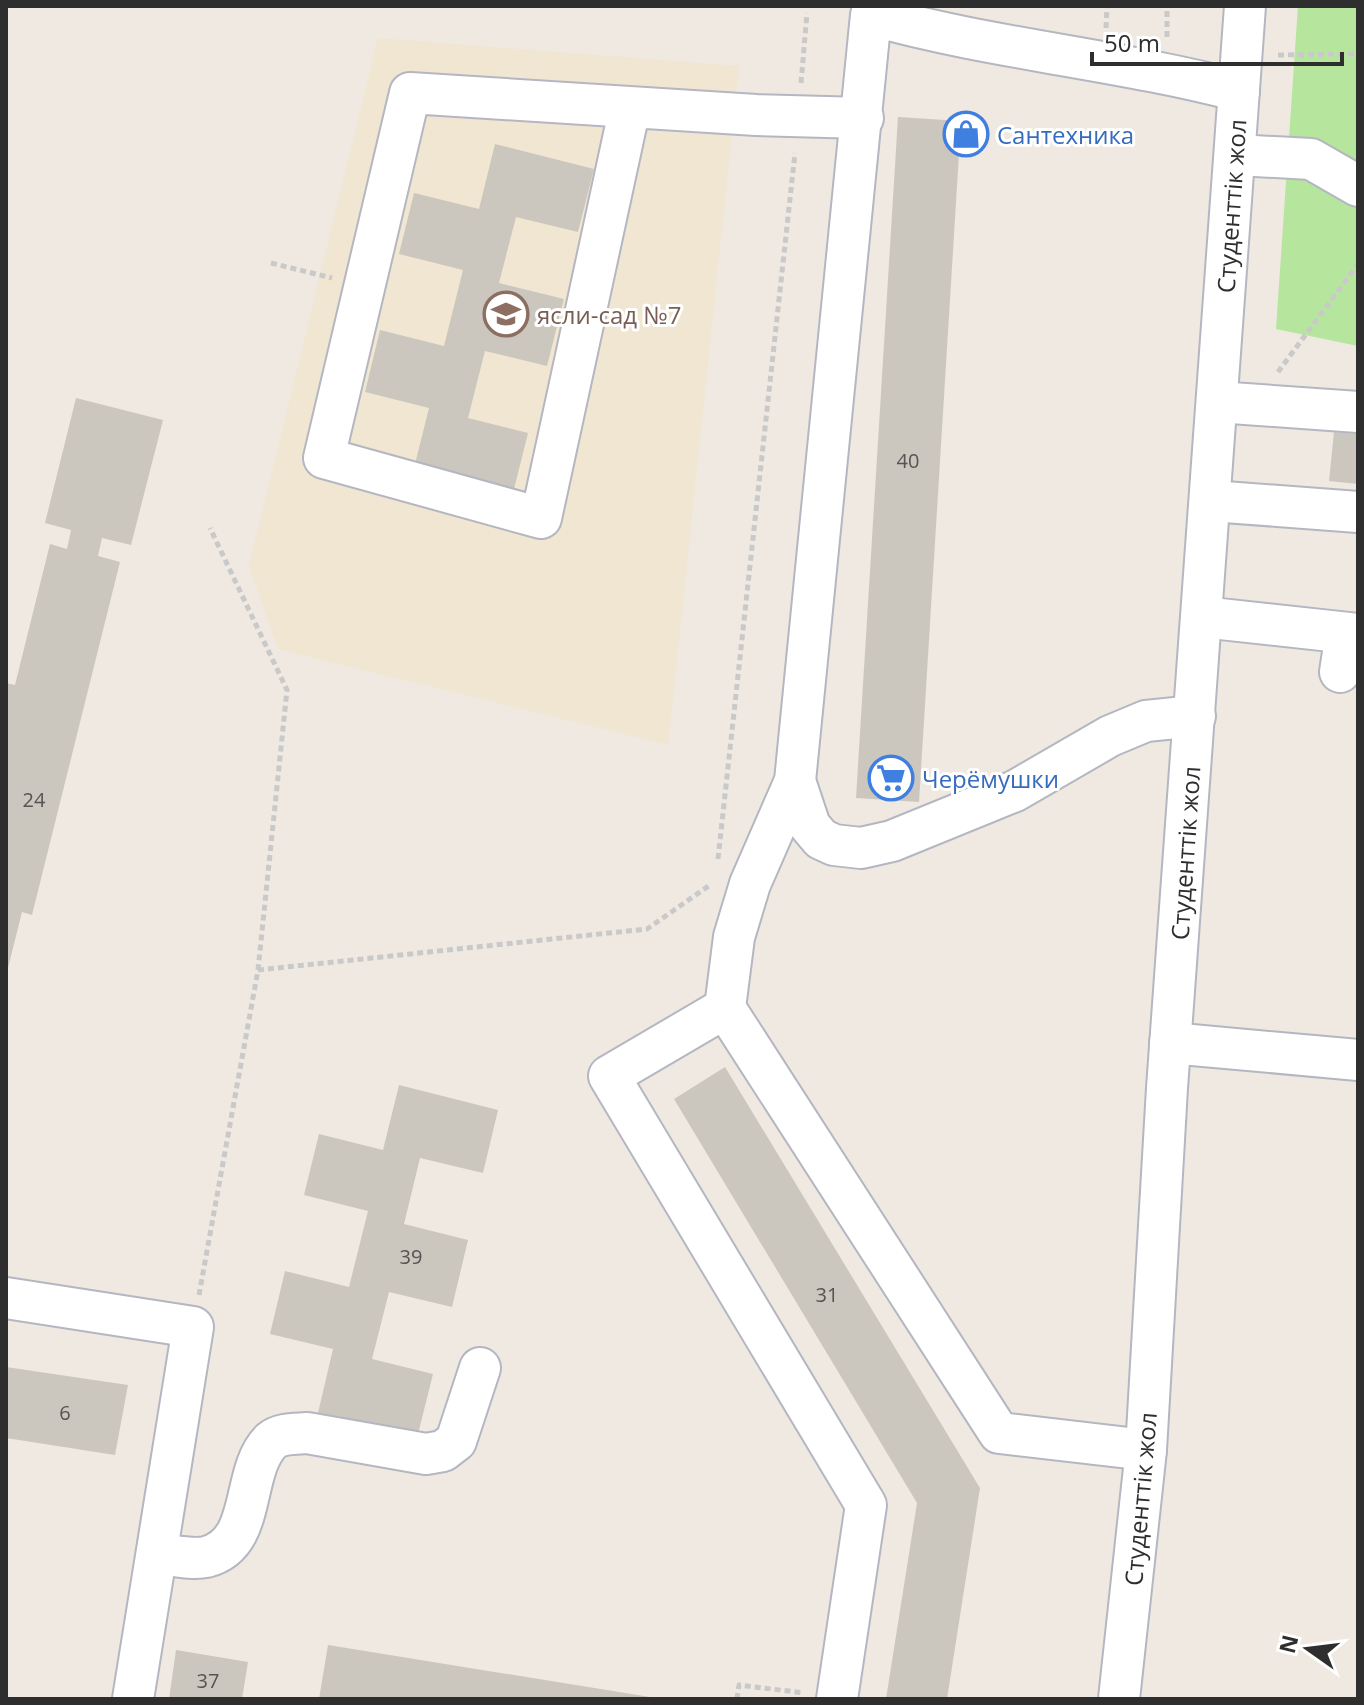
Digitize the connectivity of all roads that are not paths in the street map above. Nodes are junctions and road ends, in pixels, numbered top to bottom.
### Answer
1 (1245, 6) edge
2 (927, 18) edge
3 (1239, 91) junction
4 (630, 107) junction
5 (863, 118) junction
6 (1236, 155) junction
7 (1358, 186) edge
8 (1236, 403) junction
9 (1358, 412) edge
10 (1211, 501) junction
11 (1358, 512) edge
12 (1202, 617) junction
13 (1352, 633) edge
14 (1340, 672) dead end
15 (1195, 716) junction
16 (795, 781) junction
17 (725, 1008) junction
18 (1170, 1043) junction
19 (1358, 1060) edge
20 (6, 1298) edge
21 (480, 1368) dead end
22 (1146, 1450) junction
23 (157, 1554) junction
24 (837, 1698) edge
25 (133, 1699) edge
26 (1119, 1699) edge

1 - 3 street, Студенттік жол
2 - 3 street
2 - 5 street
3 - 6 street, Студенттік жол
4 - 4 street
4 - 5 street
5 - 16 street
6 - 7 street
6 - 8 street, Студенттік жол
8 - 9 street
8 - 10 street, Студенттік жол
10 - 11 street
10 - 12 street, Студенттік жол
12 - 13 street
12 - 15 street, Студенттік жол
13 - 14 street
15 - 16 street
15 - 18 street, Студенттік жол
16 - 17 street
17 - 22 street
17 - 24 street
18 - 19 street
18 - 22 street, Студенттік жол
20 - 23 street
21 - 23 street
22 - 26 street, Студенттік жол
23 - 25 street

